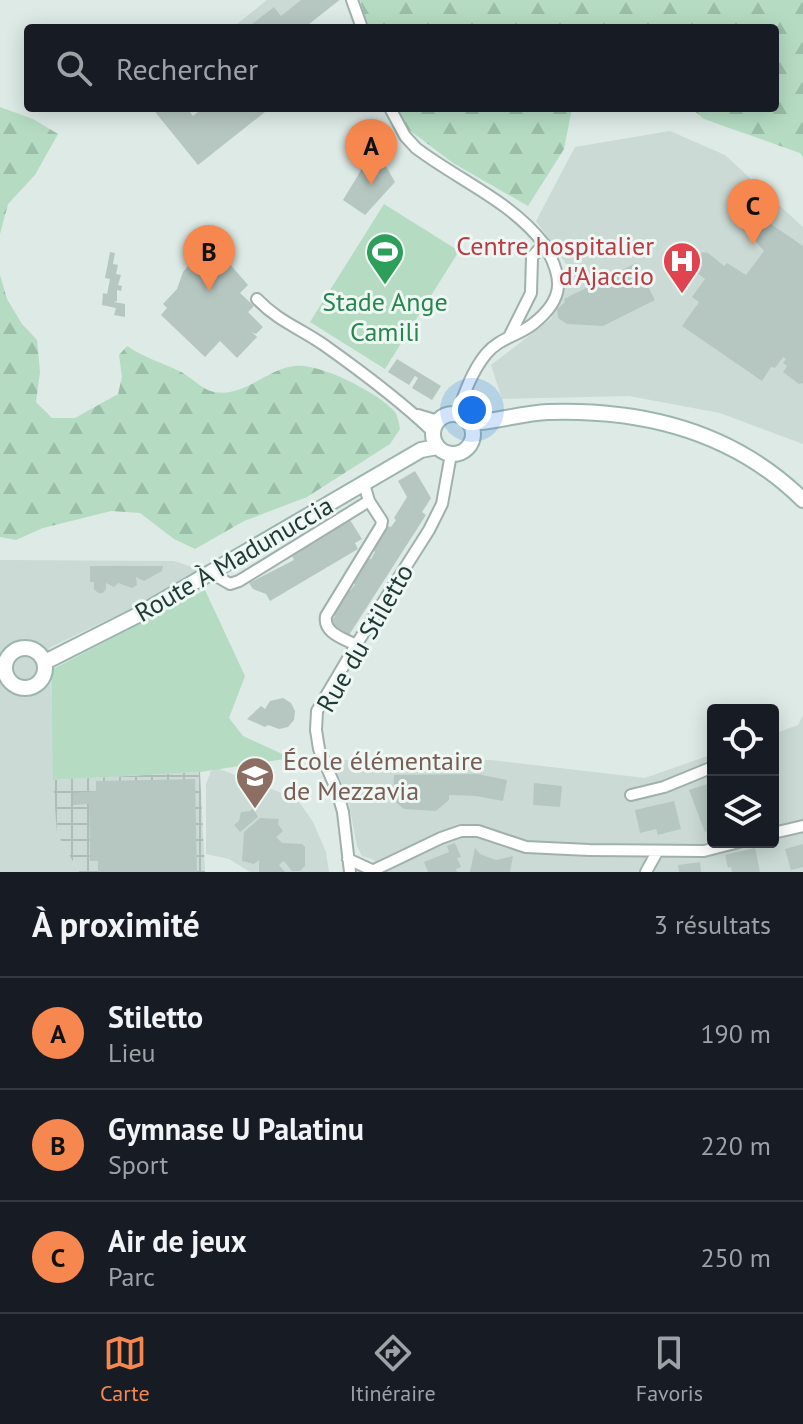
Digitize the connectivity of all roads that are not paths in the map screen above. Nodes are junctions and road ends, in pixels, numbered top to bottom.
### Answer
1 (352, 0) edge
2 (361, 24) edge
3 (392, 112) edge
4 (544, 244) junction
5 (257, 299) dead end
6 (510, 335) junction
7 (466, 424) junction
8 (435, 434) junction
9 (451, 454) junction
10 (364, 484) junction
11 (803, 500) edge
12 (369, 501) junction
13 (211, 573) junction
14 (356, 645) junction
15 (45, 662) junction
16 (3, 671) edge
17 (707, 769) edge
18 (631, 795) dead end
19 (803, 826) edge
20 (779, 832) edge
21 (716, 848) edge
22 (657, 852) junction
23 (348, 859) junction
24 (371, 871) edge
25 (350, 872) edge
26 (646, 872) edge

1 - 2 street
3 - 4 street
4 - 6 street
4 - 6 street
5 - 8 street
6 - 7 street
7 - 8 main road
7 - 9 main road
7 - 11 main road
8 - 9 main road
8 - 10 main road, Route À Madunuccia
9 - 14 street, Rue du Stiletto
10 - 12 street
10 - 13 main road, Route À Madunuccia
12 - 13 street
12 - 14 street
13 - 15 main road, Route À Madunuccia
14 - 23 street, Rue du Stiletto
15 - 16 main road
15 - 16 main road
17 - 18 street
19 - 20 street
21 - 22 street
22 - 24 street
22 - 26 street
23 - 24 street
23 - 25 street, Rue du Stiletto

